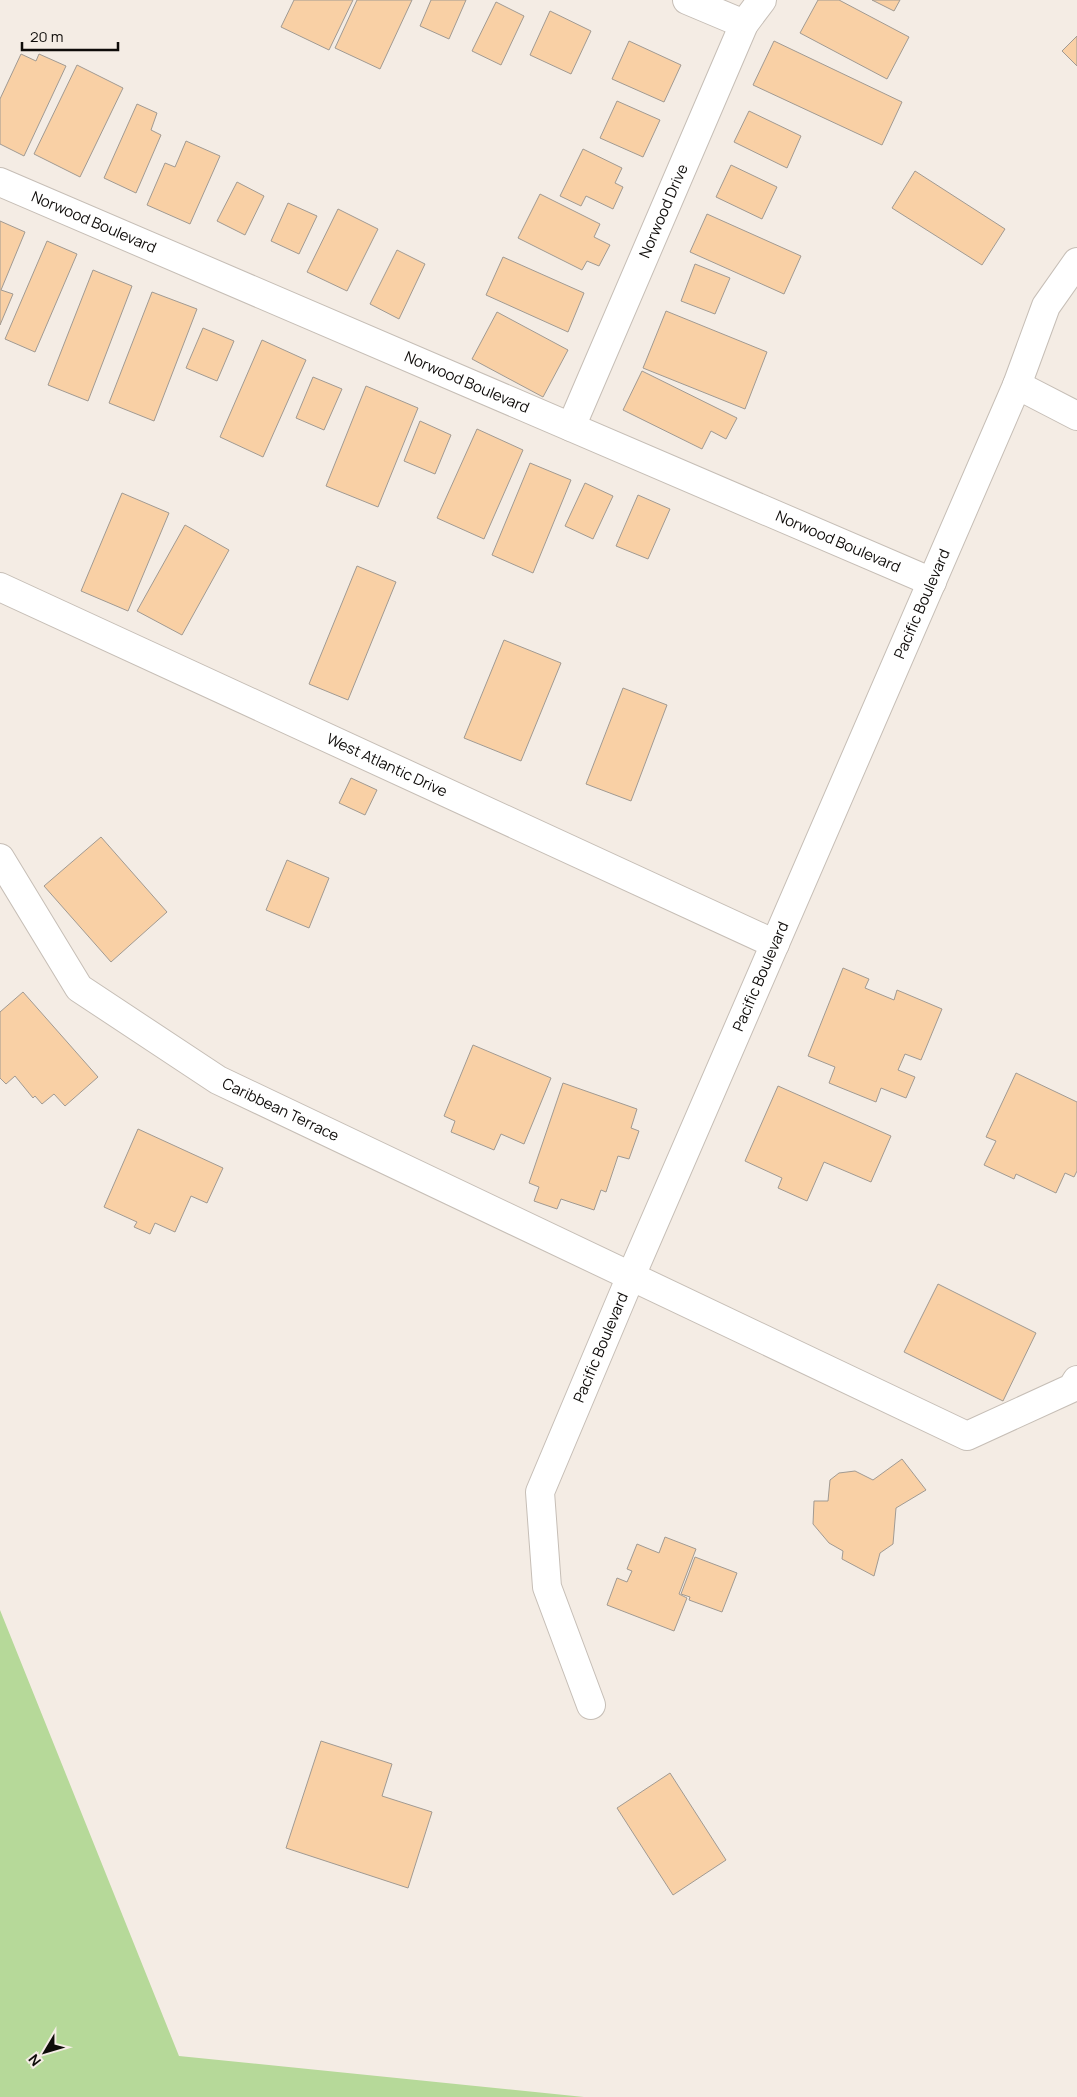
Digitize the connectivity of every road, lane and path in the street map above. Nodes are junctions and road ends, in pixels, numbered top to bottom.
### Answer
1 (687, 0) edge
2 (762, 0) edge
3 (744, 24) junction
4 (0, 182) edge
5 (1077, 262) edge
6 (1017, 385) junction
7 (1077, 416) edge
8 (571, 427) junction
9 (932, 582) junction
10 (0, 587) edge
11 (0, 858) edge
12 (775, 944) junction
13 (631, 1276) junction
14 (1077, 1380) edge
15 (591, 1705) dead end

1 - 3 street
2 - 3 street, Norwood Drive
3 - 8 street, Norwood Drive
4 - 8 street, Norwood Boulevard
5 - 6 street, Pacific Boulevard
6 - 7 street
6 - 9 street, Pacific Boulevard
8 - 9 street, Norwood Boulevard
9 - 12 street, Pacific Boulevard
10 - 12 street, West Atlantic Drive
11 - 13 street, Caribbean Terrace
12 - 13 street, Pacific Boulevard
13 - 14 street, Caribbean Terrace
13 - 15 street, Pacific Boulevard

